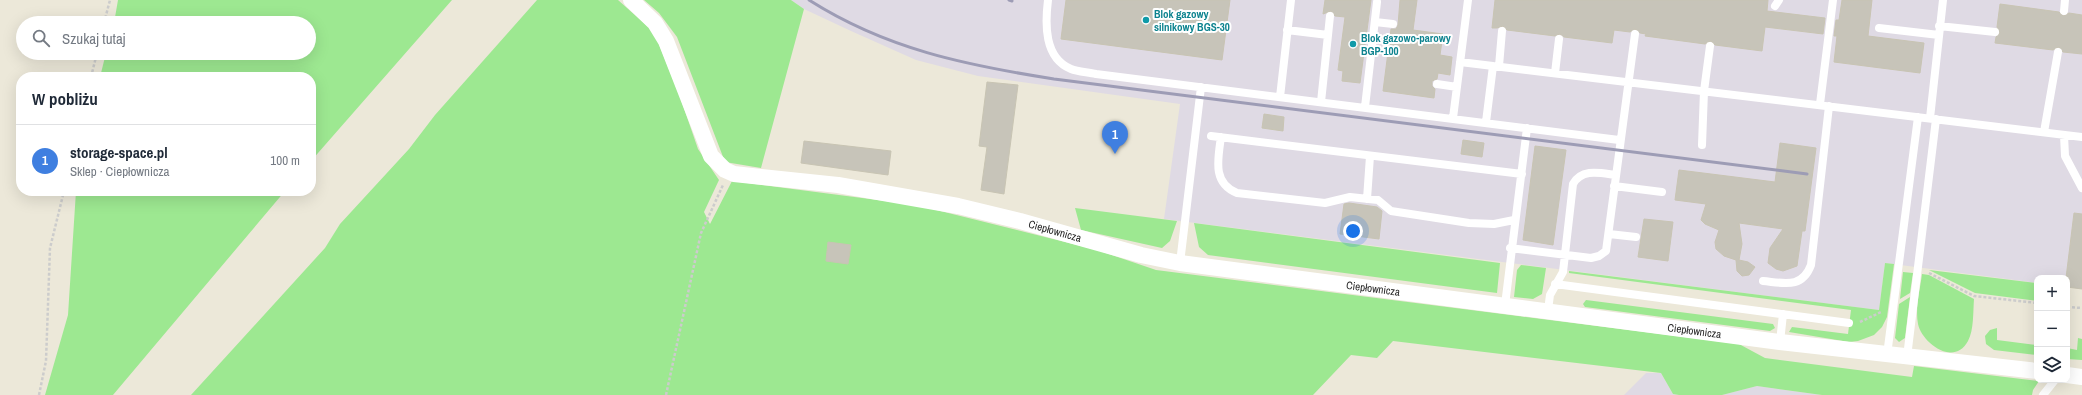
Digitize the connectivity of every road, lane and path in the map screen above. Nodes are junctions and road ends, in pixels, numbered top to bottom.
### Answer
1 (110, 0) edge
2 (631, 0) edge
3 (1048, 0) edge
4 (1291, 0) edge
5 (1468, 0) edge
6 (1833, 0) edge
7 (1943, 0) edge
8 (2065, 0) edge
9 (1377, 2) dead end
10 (2064, 11) dead end
11 (106, 16) edge
12 (1330, 16) dead end
13 (1375, 22) junction
14 (1393, 24) dead end
15 (1939, 26) junction
16 (1879, 28) dead end
17 (1287, 30) junction
18 (1502, 31) dead end
19 (1995, 32) dead end
20 (1634, 34) dead end
21 (1328, 35) junction
22 (1938, 35) junction
23 (1559, 39) dead end
24 (1710, 46) dead end
25 (2058, 52) dead end
26 (95, 60) edge
27 (1460, 62) junction
28 (1496, 66) junction
29 (92, 72) edge
30 (1555, 73) junction
31 (1628, 82) junction
32 (1437, 84) dead end
33 (1202, 87) junction
34 (1457, 87) junction
35 (1704, 91) junction
36 (1280, 97) junction
37 (1321, 102) junction
38 (1820, 104) junction
39 (1829, 106) junction
40 (1365, 107) junction
41 (1918, 117) junction
42 (1453, 118) junction
43 (1933, 119) junction
44 (1486, 122) junction
45 (1527, 128) junction
46 (2044, 132) junction
47 (2064, 134) junction
48 (1211, 136) dead end
49 (1220, 137) junction
50 (2082, 137) edge
51 (1619, 140) junction
52 (1702, 145) dead end
53 (1370, 156) junction
54 (724, 168) junction
55 (1522, 174) junction
56 (1616, 175) junction
57 (1614, 186) junction
58 (2082, 188) edge
59 (1662, 192) dead end
60 (63, 196) edge
61 (1366, 199) junction
62 (1514, 220) junction
63 (1609, 234) junction
64 (1636, 237) dead end
65 (1510, 248) junction
66 (1564, 255) junction
67 (1180, 263) junction
68 (1926, 269) dead end
69 (1763, 281) dead end
70 (1555, 284) junction
71 (2034, 303) edge
72 (1505, 305) junction
73 (2070, 307) edge
74 (2082, 308) edge
75 (1548, 310) junction
76 (1883, 311) dead end
77 (1783, 314) junction
78 (1849, 323) joint
79 (1780, 342) junction
80 (1887, 355) junction
81 (1907, 357) junction
82 (2034, 371) edge
83 (2070, 375) edge
84 (2082, 377) edge
85 (2053, 383) edge
86 (39, 395) edge
87 (666, 395) edge
88 (2043, 395) edge

1 - 11 path
2 - 54 street
3 - 33 lane
4 - 17 lane
5 - 27 lane
6 - 38 lane
7 - 15 lane
8 - 10 lane
9 - 13 lane
12 - 21 lane
13 - 14 lane
13 - 40 lane
15 - 19 lane
15 - 22 lane
16 - 22 lane
17 - 21 lane
17 - 36 lane
18 - 28 lane
20 - 31 lane
21 - 37 lane
22 - 43 lane
23 - 30 lane
24 - 35 lane
25 - 46 lane
26 - 29 path
27 - 28 lane
27 - 34 lane
28 - 30 lane
28 - 44 lane
30 - 31 lane
31 - 35 lane
31 - 51 lane
32 - 34 lane
33 - 36 lane
33 - 67 lane
34 - 42 lane
35 - 38 lane
35 - 52 lane
36 - 37 lane
37 - 40 lane
38 - 39 lane
39 - 41 lane
39 - 69 lane
40 - 42 lane
41 - 43 lane
41 - 80 lane
42 - 44 lane
43 - 46 lane
43 - 81 lane
44 - 45 lane
45 - 51 lane
45 - 55 lane
46 - 47 lane
47 - 50 lane
47 - 58 lane
48 - 49 lane
49 - 53 lane
49 - 61 lane
51 - 56 lane
53 - 55 lane
53 - 61 lane
54 - 67 street, Ciepłownicza
54 - 87 path
55 - 62 lane
56 - 57 lane
56 - 66 lane
57 - 59 lane
57 - 63 lane
60 - 86 path
61 - 62 lane
62 - 65 lane
63 - 64 lane
63 - 66 lane
65 - 66 lane
65 - 72 lane
66 - 70 lane
67 - 72 street, Ciepłownicza
68 - 71 path
70 - 75 lane
70 - 77 lane
72 - 75 street, Ciepłownicza
73 - 74 path
75 - 79 street, Ciepłownicza
76 - 78 path
77 - 78 lane
77 - 79 lane
79 - 80 street, Ciepłownicza
80 - 81 street, Ciepłownicza
81 - 82 street, Ciepłownicza
83 - 84 street
85 - 88 lane

